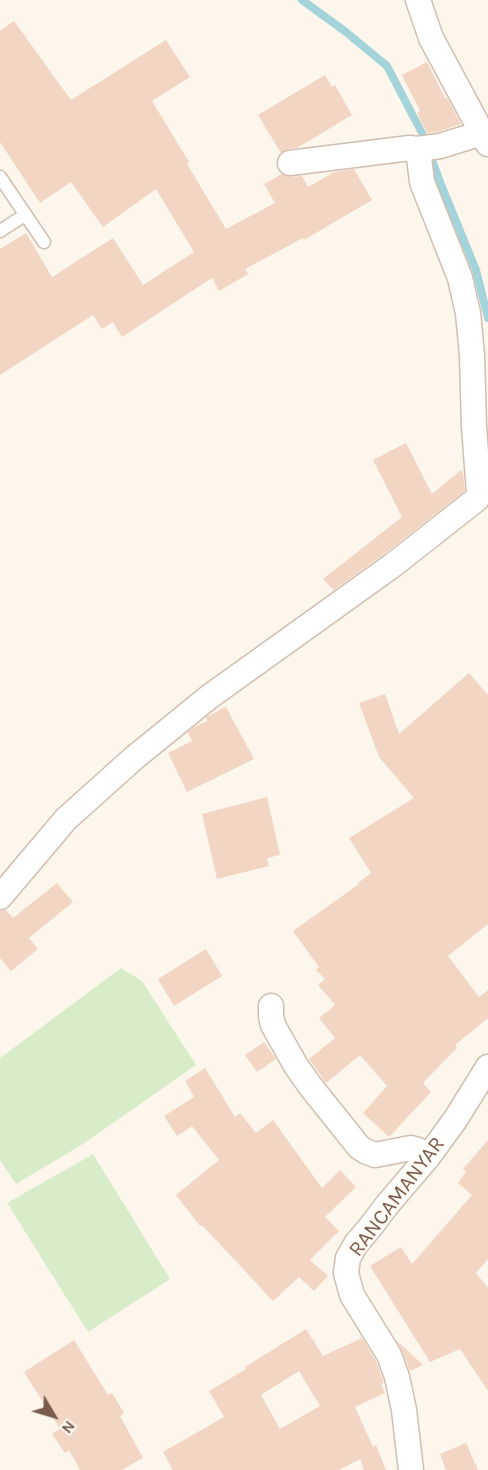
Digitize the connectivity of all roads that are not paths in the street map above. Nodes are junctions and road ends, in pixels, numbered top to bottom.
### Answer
1 (418, 0) edge
2 (486, 136) edge
3 (438, 145) junction
4 (290, 163) dead end
5 (0, 177) edge
6 (25, 214) junction
7 (0, 231) edge
8 (44, 242) dead end
9 (0, 897) edge
10 (270, 1006) dead end
11 (488, 1067) edge
12 (428, 1157) junction
13 (411, 1470) edge

1 - 2 street
2 - 3 street
3 - 4 street
3 - 9 street
5 - 6 lane
6 - 7 lane
6 - 8 lane
10 - 12 street
11 - 12 street, RANCAMANYAR
12 - 13 street, RANCAMANYAR

